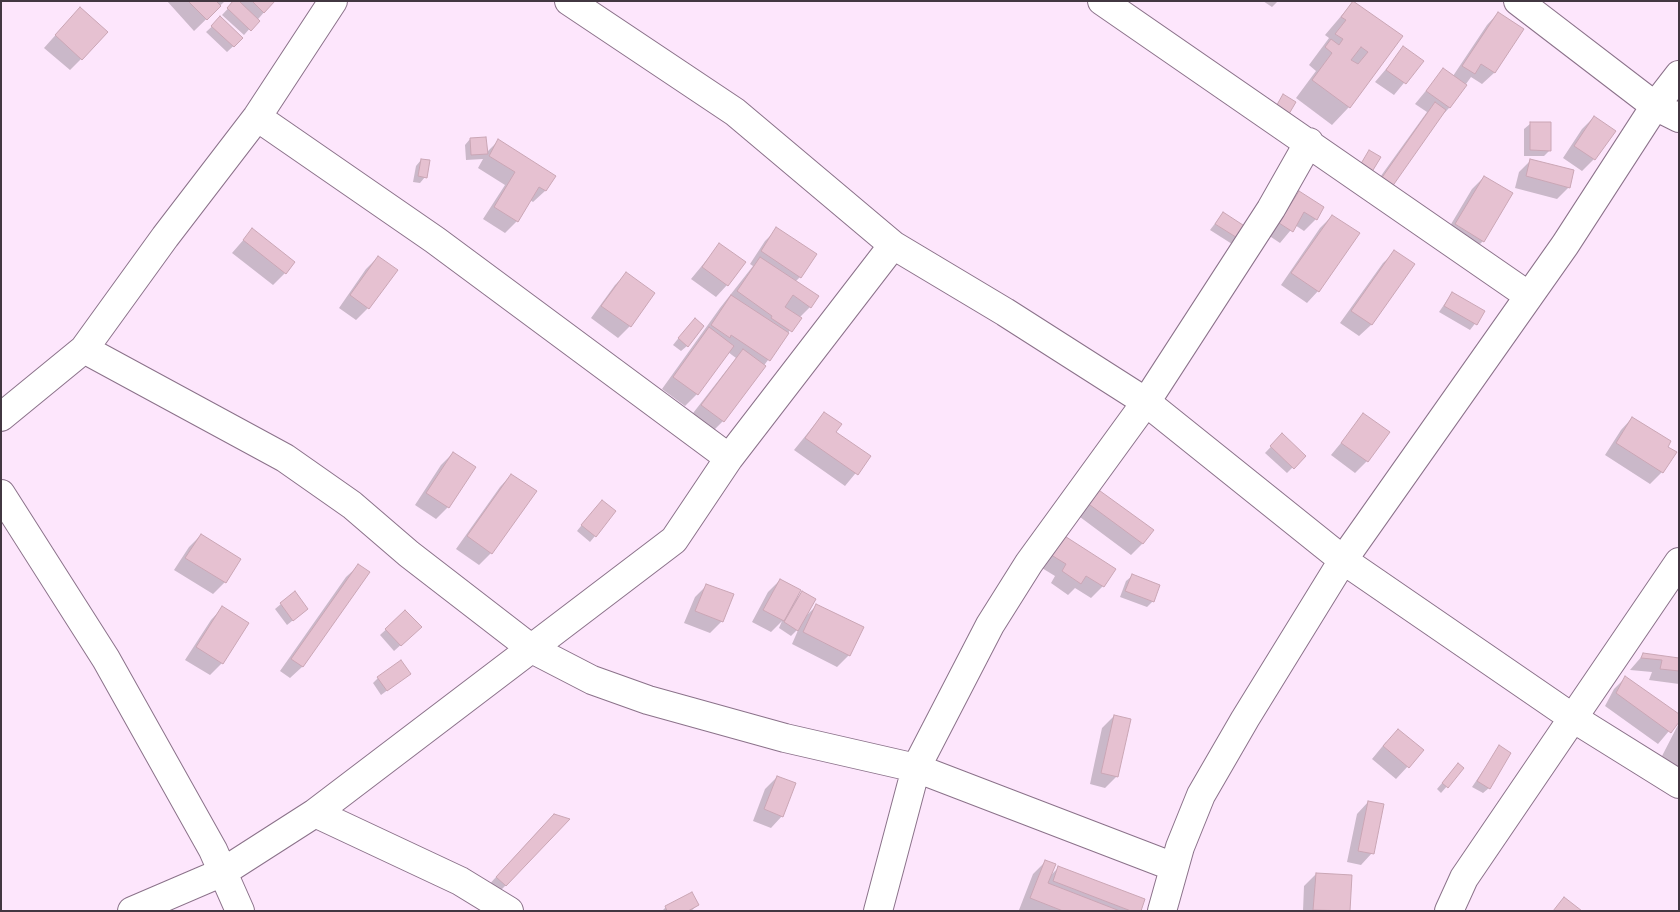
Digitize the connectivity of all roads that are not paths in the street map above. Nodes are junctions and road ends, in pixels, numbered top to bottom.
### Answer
1 (333, 1) edge
2 (569, 1) edge
3 (1102, 1) edge
4 (1518, 1) edge
5 (1679, 74) edge
6 (1667, 112) edge
7 (257, 117) junction
8 (1309, 142) junction
9 (893, 245) junction
10 (1529, 296) junction
11 (84, 349) junction
12 (1146, 402) junction
13 (1, 417) edge
14 (729, 458) junction
15 (1, 494) edge
16 (1344, 560) junction
17 (1679, 562) edge
18 (532, 649) junction
19 (1573, 718) junction
20 (916, 768) junction
21 (1679, 784) edge
22 (315, 814) junction
23 (1174, 867) junction
24 (222, 872) junction
25 (132, 911) edge
26 (240, 911) edge
27 (509, 911) edge
28 (878, 911) edge
29 (1162, 911) edge
30 (1449, 911) edge

1 - 7 street
2 - 9 street
3 - 8 street
4 - 6 street
5 - 6 street
6 - 10 street
7 - 11 street
7 - 14 street
8 - 10 street
8 - 12 street
9 - 12 street
9 - 14 street
10 - 16 street
11 - 13 street
11 - 18 street
12 - 16 street
12 - 20 street
14 - 18 street
15 - 24 street
16 - 19 street
16 - 23 street
17 - 19 street
18 - 20 street
18 - 22 street
19 - 21 street
19 - 30 street
20 - 23 street
20 - 28 street
22 - 24 street
22 - 27 street
23 - 29 street
24 - 25 street
24 - 26 street

